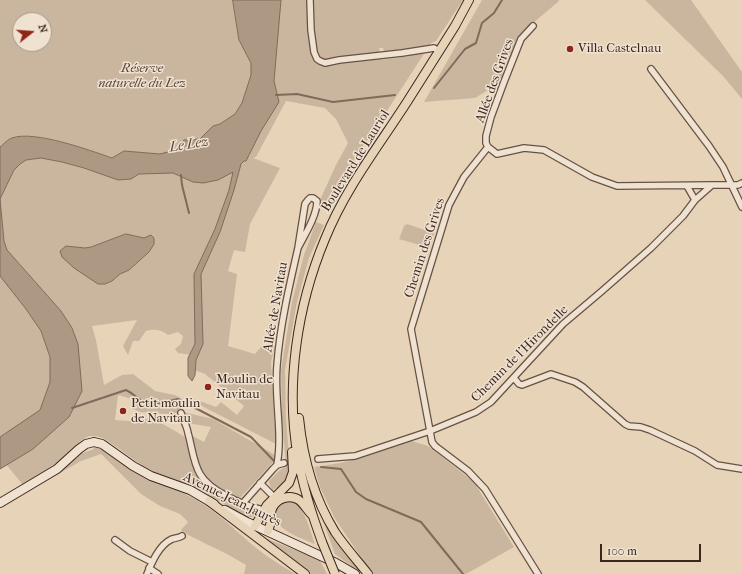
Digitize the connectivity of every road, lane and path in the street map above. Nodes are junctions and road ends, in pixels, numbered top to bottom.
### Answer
1 (310, 0) edge
2 (469, 0) edge
3 (533, 26) dead end
4 (439, 51) junction
5 (651, 69) dead end
6 (488, 146) junction
7 (742, 183) edge
8 (712, 185) junction
9 (731, 185) junction
10 (687, 186) junction
11 (694, 200) junction
12 (742, 208) edge
13 (298, 248) junction
14 (297, 333) junction
15 (514, 378) junction
16 (293, 405) junction
17 (181, 413) dead end
18 (430, 431) junction
19 (318, 459) dead end
20 (284, 463) dead end
21 (277, 466) junction
22 (742, 469) edge
23 (260, 483) junction
24 (276, 499) junction
25 (209, 501) junction
26 (243, 502) junction
27 (0, 503) edge
28 (267, 509) junction
29 (312, 515) junction
30 (255, 526) junction
31 (268, 531) junction
32 (182, 536) dead end
33 (115, 540) dead end
34 (152, 562) junction
35 (148, 571) edge
36 (158, 574) edge
37 (305, 574) edge
38 (335, 574) edge
39 (354, 574) edge
40 (368, 574) edge
41 (538, 574) edge

1 - 4 street
2 - 4 main road, Boulevard de Lauriol
3 - 6 street, Allée des Grives
4 - 14 main road, Boulevard de Lauriol
5 - 9 street
6 - 10 street
6 - 18 street, Chemin des Grives
7 - 9 street
8 - 9 street
8 - 10 street
8 - 11 street, Chemin de l'Hirondelle
9 - 12 street
10 - 11 street
11 - 15 street, Chemin de l'Hirondelle
13 - 13 street, Allée de Navitau
13 - 21 street, Allée de Navitau
14 - 16 main road, Boulevard de Lauriol
14 - 40 main road
15 - 18 street, Chemin de l'Hirondelle
15 - 22 street
16 - 24 main road
16 - 29 main road, Boulevard de Lauriol
17 - 26 street
18 - 19 street, Chemin de l'Hirondelle
18 - 41 street, Chemin des Grives
20 - 21 street
21 - 23 street
23 - 24 street
23 - 26 street
24 - 28 main road
24 - 29 main road
25 - 27 main road, Avenue Jean Jaurès
25 - 30 main road, Avenue Jean Jaurès
25 - 37 main road
26 - 28 street
28 - 30 main road
28 - 31 main road
29 - 38 main road, Boulevard de Lauriol, bridge
30 - 31 main road, Avenue Jean Jaurès
31 - 39 main road, Avenue Jean Jaurès
32 - 34 street
33 - 34 street
34 - 35 street
35 - 36 street

